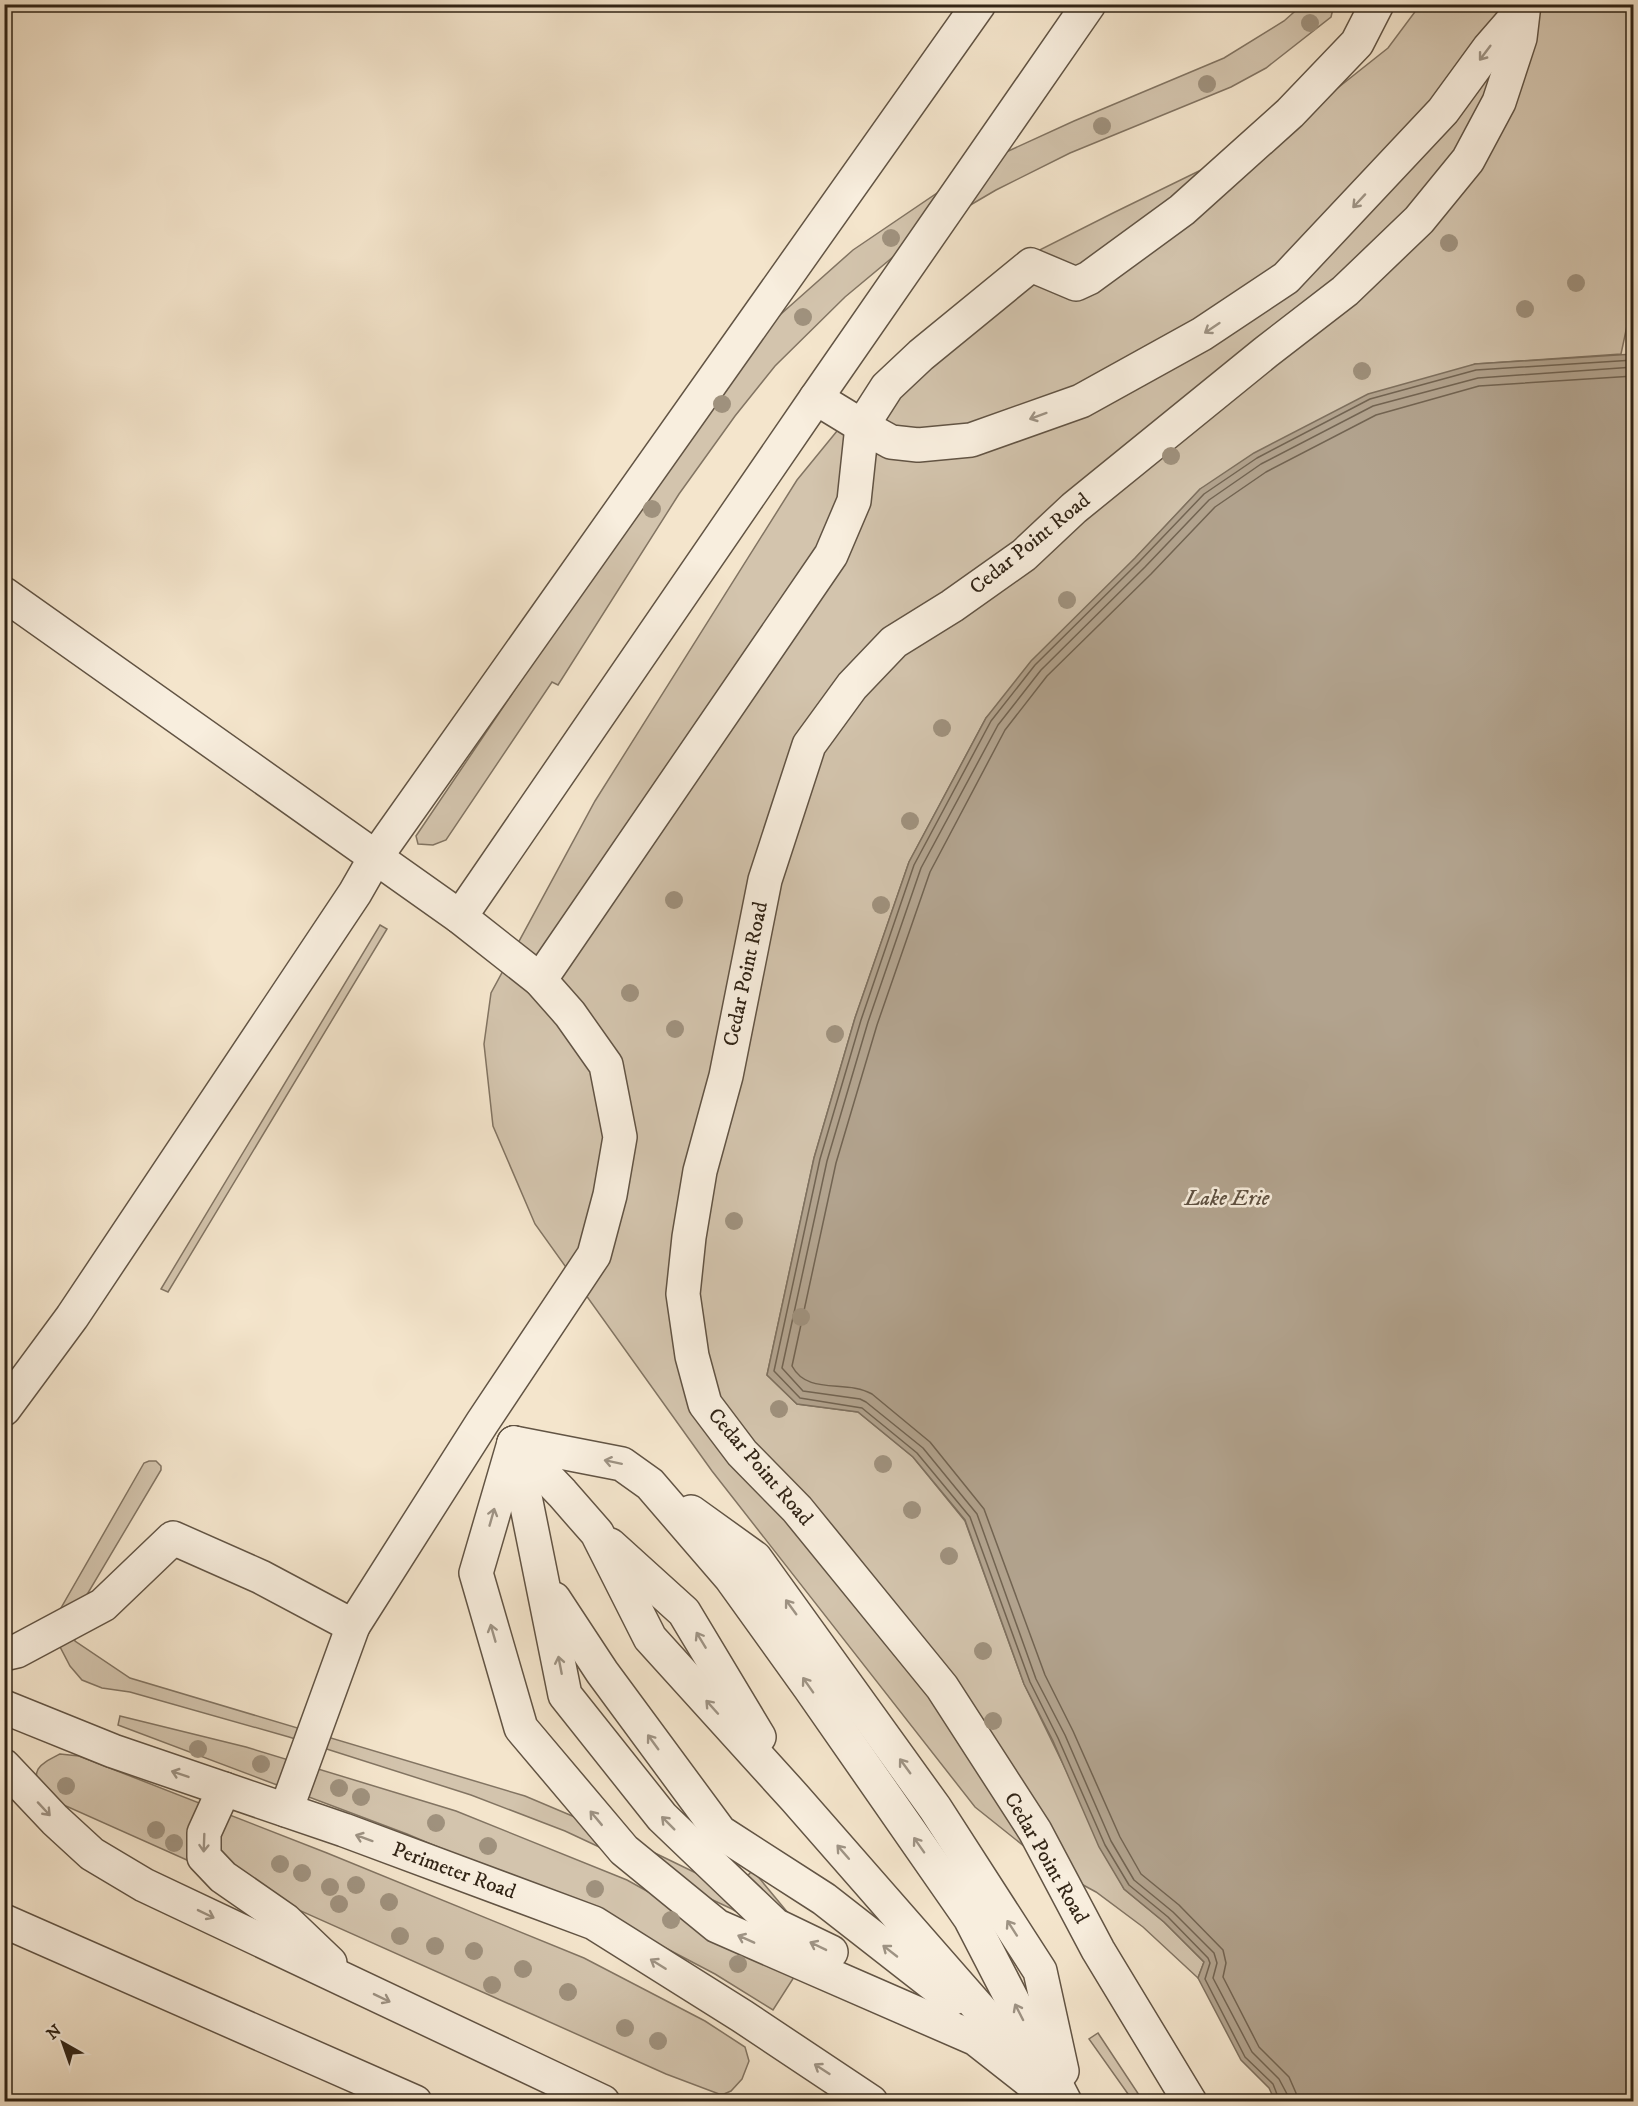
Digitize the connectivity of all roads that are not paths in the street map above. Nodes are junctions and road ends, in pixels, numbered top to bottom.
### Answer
1 (979, 4) edge
2 (1089, 4) edge
3 (1377, 4) edge
4 (1524, 7) edge
5 (816, 398) junction
6 (862, 426) junction
7 (4, 594) edge
8 (375, 858) junction
9 (460, 917) junction
10 (540, 980) junction
11 (4, 1409) edge
12 (482, 1423) junction
13 (514, 1443) junction
14 (545, 1586) junction
15 (353, 1626) junction
16 (4, 1654) edge
17 (4, 1707) edge
18 (4, 1766) edge
19 (224, 1789) junction
20 (286, 1810) junction
21 (4, 1921) edge
22 (353, 1984) junction
23 (415, 2102) edge
24 (603, 2102) edge
25 (871, 2102) edge
26 (1061, 2102) edge
27 (1190, 2102) edge

1 - 8 street
2 - 5 street
3 - 6 street
4 -> 6 street
4 - 27 street, Cedar Point Road
5 - 6 street
5 - 9 street
6 - 10 street
7 - 8 street
8 - 9 street
8 - 11 street
9 - 10 street
10 - 12 street
12 - 13 street
12 - 15 street
13 - 14 street
26 -> 13 street
26 -> 13 street
26 -> 13 street
26 -> 14 street
26 -> 14 street
15 - 16 street
15 - 20 street
19 -> 17 street, Perimeter Road
18 -> 22 street
19 - 20 street, Perimeter Road
19 -> 22 street
25 -> 20 street, Perimeter Road
21 - 23 street
22 -> 24 street

